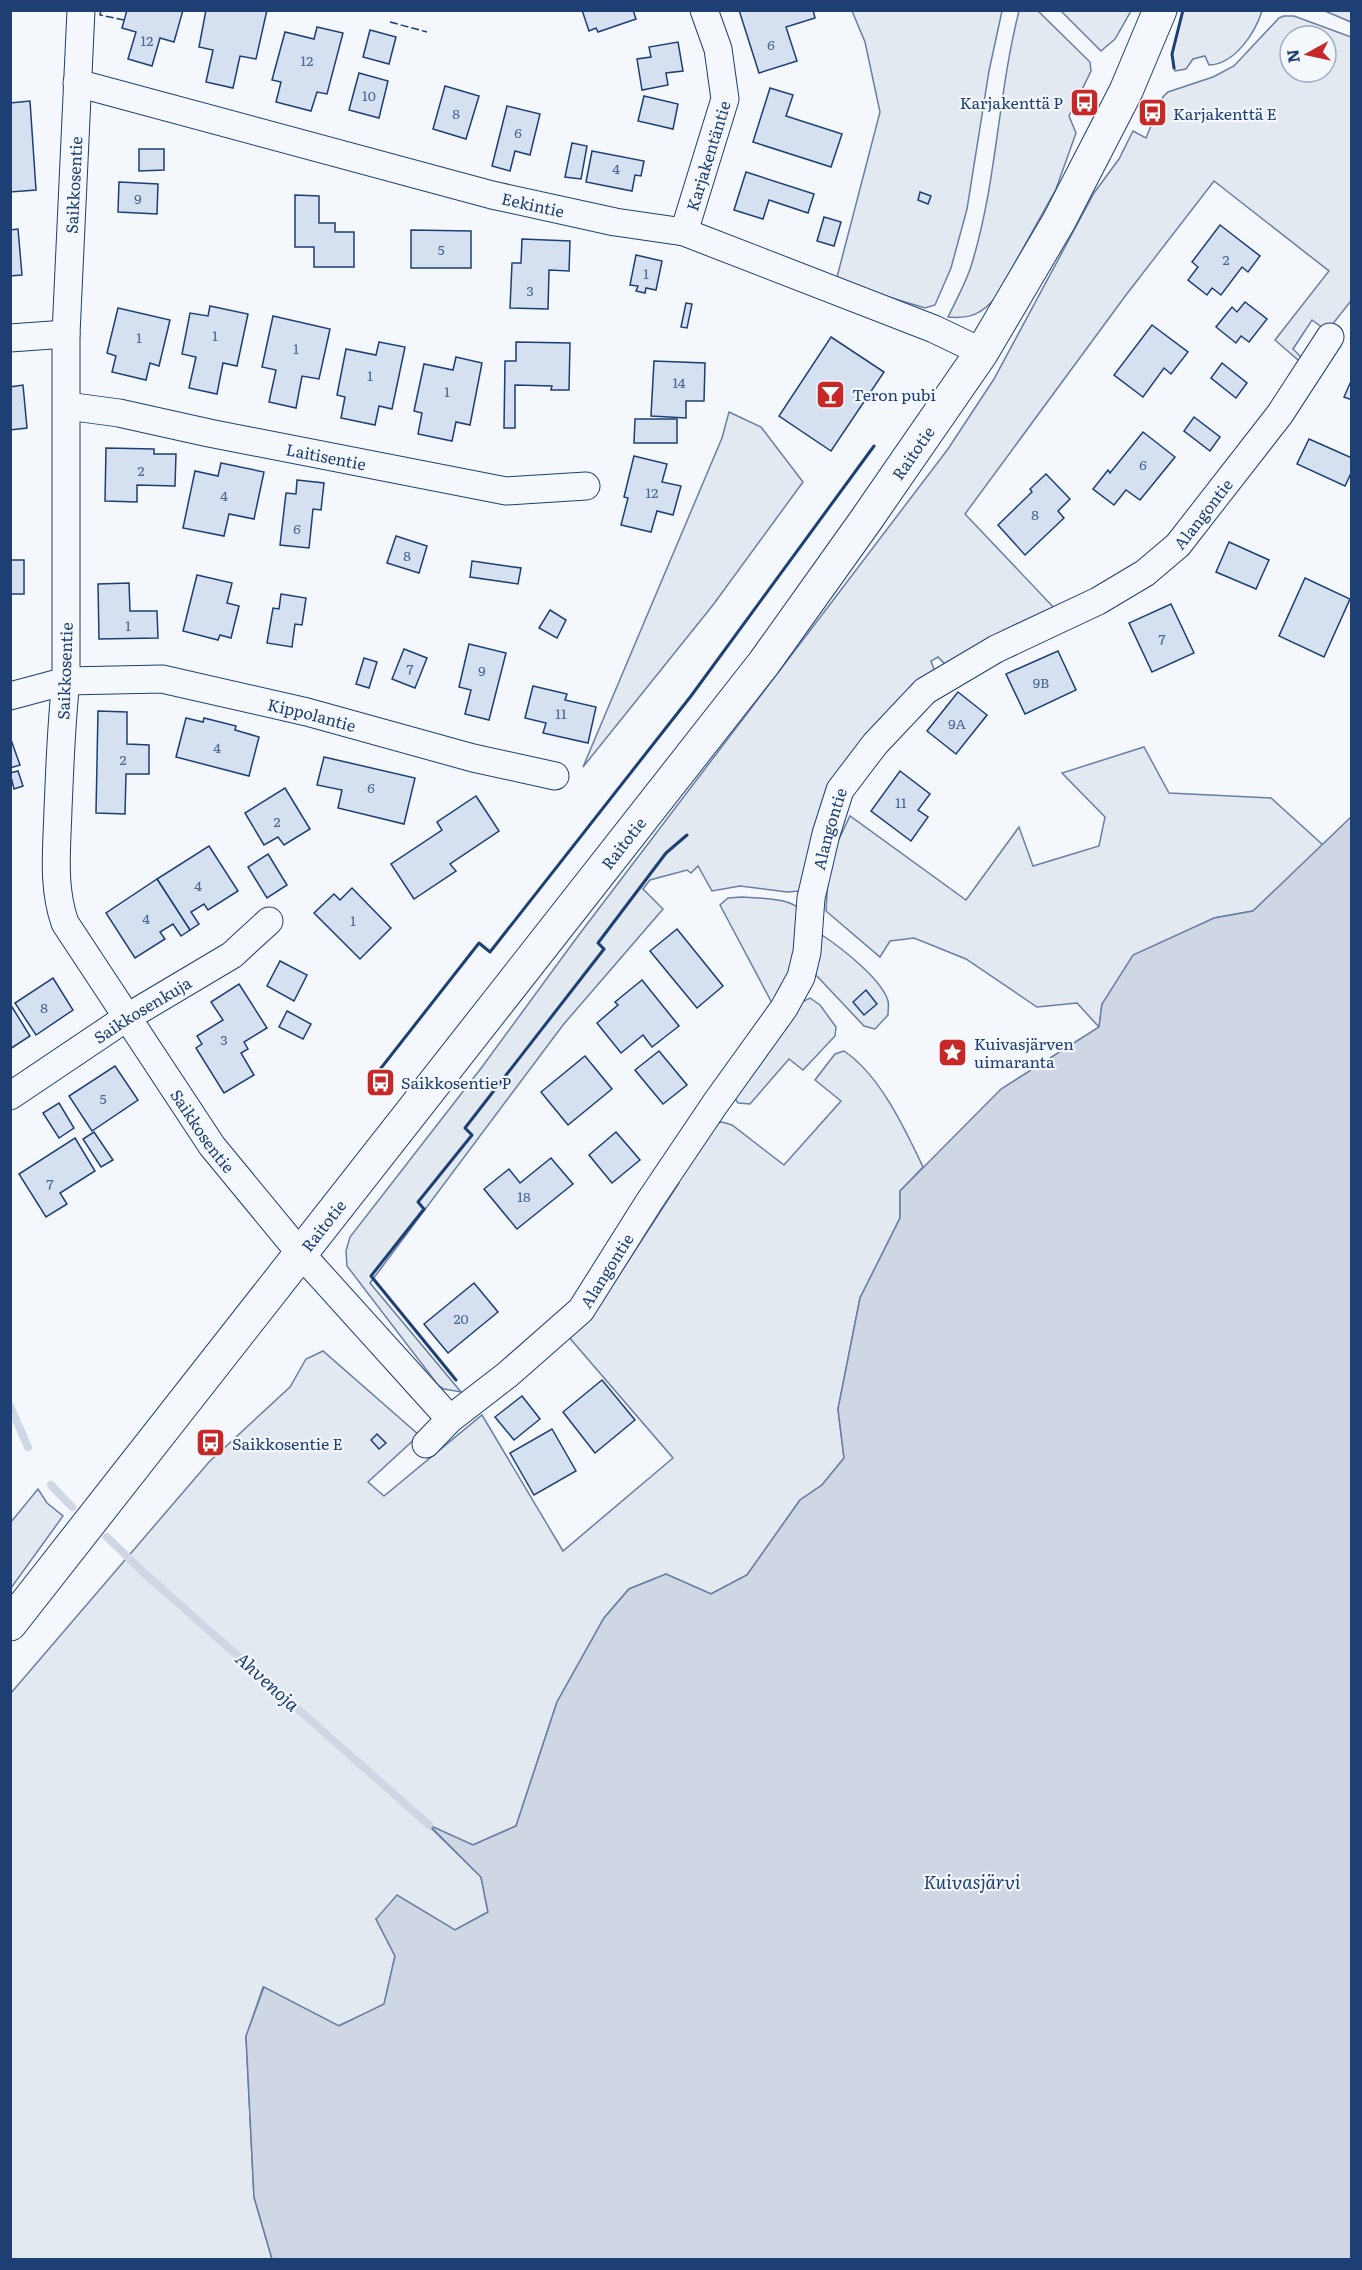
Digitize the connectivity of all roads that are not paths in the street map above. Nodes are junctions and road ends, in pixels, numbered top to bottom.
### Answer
1 (81, 10) edge
2 (704, 10) edge
3 (1160, 10) edge
4 (77, 83) junction
5 (684, 232) junction
6 (66, 334) junction
7 (1330, 337) dead end
8 (10, 338) edge
9 (981, 352) junction
10 (67, 406) junction
11 (586, 486) dead end
12 (66, 681) junction
13 (10, 696) edge
14 (555, 776) dead end
15 (269, 921) dead end
16 (126, 1018) junction
17 (10, 1096) edge
18 (300, 1254) junction
19 (450, 1419) junction
20 (426, 1444) dead end
21 (10, 1624) edge

1 - 4 street, Saikkosentie
2 - 5 street, Karjakentäntie
3 - 9 main road, Raitotie
4 - 5 street, Eekintie
4 - 6 street, Saikkosentie
5 - 9 street, Eekintie
6 - 8 street
6 - 10 street, Saikkosentie
7 - 19 street, Alangontie
9 - 18 main road, Raitotie
10 - 11 street, Laitisentie
10 - 12 street, Saikkosentie
12 - 13 street, Kippolantie
12 - 14 street, Kippolantie
12 - 16 street, Saikkosentie
15 - 16 street, Saikkosenkuja
16 - 17 street, Saikkosenkuja
16 - 18 street, Saikkosentie
18 - 19 street
18 - 21 main road, Raitotie
19 - 20 street, Alangontie

